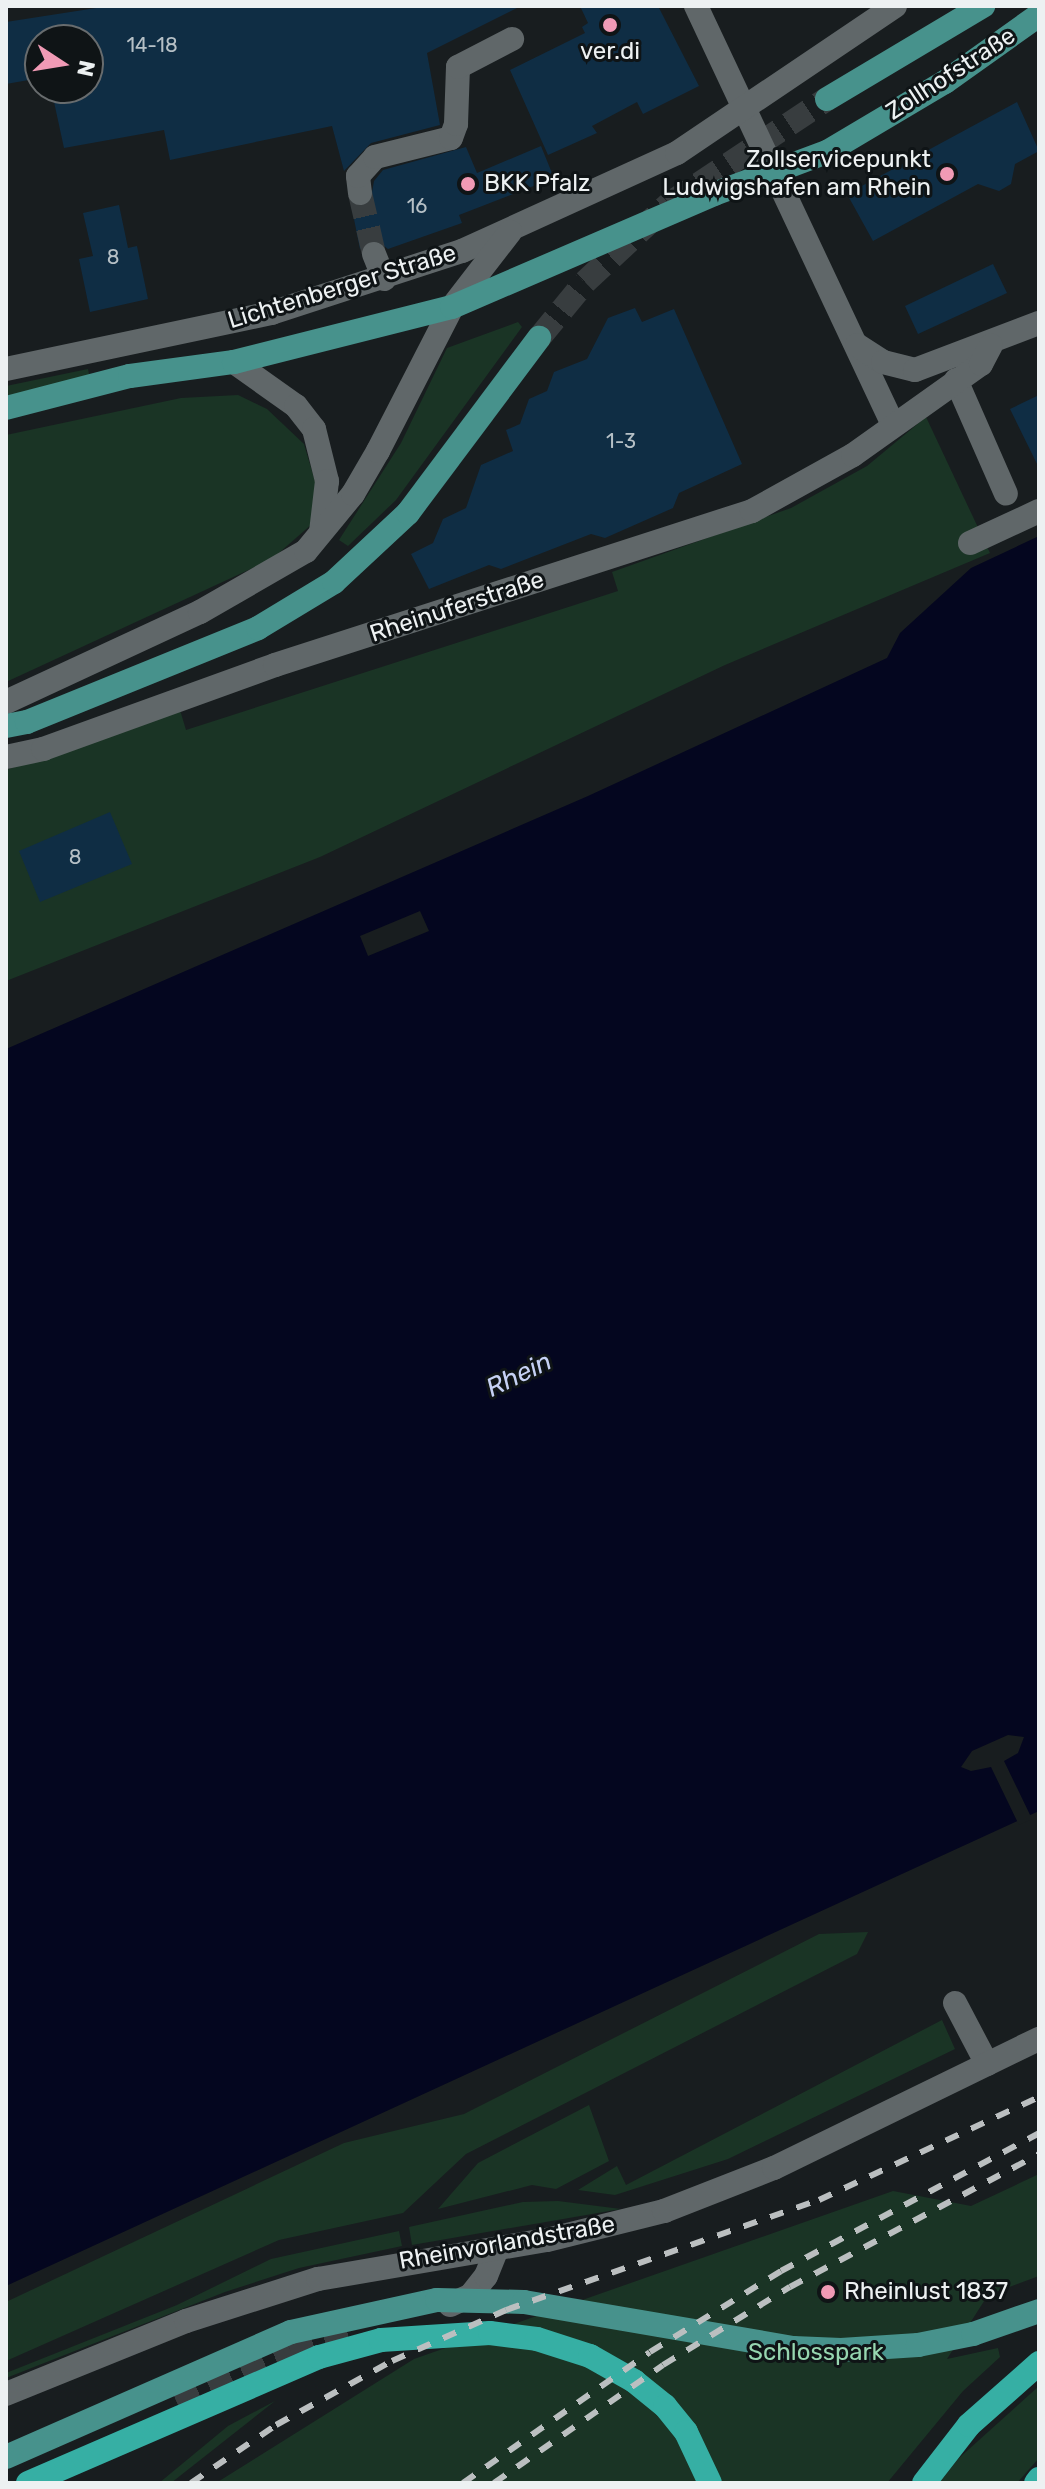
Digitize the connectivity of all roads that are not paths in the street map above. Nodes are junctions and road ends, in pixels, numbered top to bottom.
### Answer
1 (696, 6) edge
2 (895, 6) edge
3 (983, 6) edge
4 (1039, 15) edge
5 (512, 39) dead end
6 (827, 99) tunnel mouth
7 (745, 108) junction
8 (775, 170) junction
9 (360, 193) tunnel mouth
10 (513, 229) junction
11 (374, 254) tunnel mouth
12 (384, 279) junction
13 (452, 307) junction
14 (1039, 323) edge
15 (539, 338) tunnel mouth
16 (857, 345) junction
17 (991, 345) junction
18 (234, 362) junction
19 (6, 369) edge
20 (956, 380) junction
21 (6, 408) edge
22 (892, 423) junction
23 (1006, 494) dead end
24 (1039, 511) edge
25 (320, 537) junction
26 (970, 543) dead end
27 (6, 702) edge
28 (16, 724) edge
29 (6, 740) edge
30 (6, 757) edge
31 (955, 2003) dead end
32 (1039, 2039) edge
33 (987, 2064) junction
34 (497, 2249) junction
35 (1039, 2311) edge
36 (437, 2312) dead end
37 (1039, 2363) edge
38 (6, 2394) edge
39 (6, 2457) edge
40 (707, 2473) edge
41 (28, 2483) edge
42 (924, 2483) edge

1 - 7 street
2 - 7 street
3 - 6 main road
4 - 8 main road, Zollhofstraße
5 - 9 street
7 - 8 street
7 - 10 street, Lichtenberger Straße
8 - 13 main road, Zollhofstraße
8 - 16 street
10 - 12 street, Lichtenberger Straße
10 - 13 street
11 - 12 street
12 - 19 street, Lichtenberger Straße
13 - 18 main road, Lichtenberger Straße
13 - 25 street
14 - 17 street
15 - 28 main road
16 - 17 street
16 - 22 street
17 - 20 street, Rheinuferstraße
18 - 21 main road, Lichtenberger Straße
18 - 25 street
20 - 22 street, Rheinuferstraße
20 - 23 street
22 - 30 street, Rheinuferstraße
24 - 26 street
25 - 27 street
28 - 29 main road
31 - 33 street
32 - 33 street, Rheinvorlandstraße
33 - 34 street, Rheinvorlandstraße
34 - 36 street
34 - 38 street, Rheinvorlandstraße
35 - 39 main road
37 - 42 highway
40 - 41 highway

